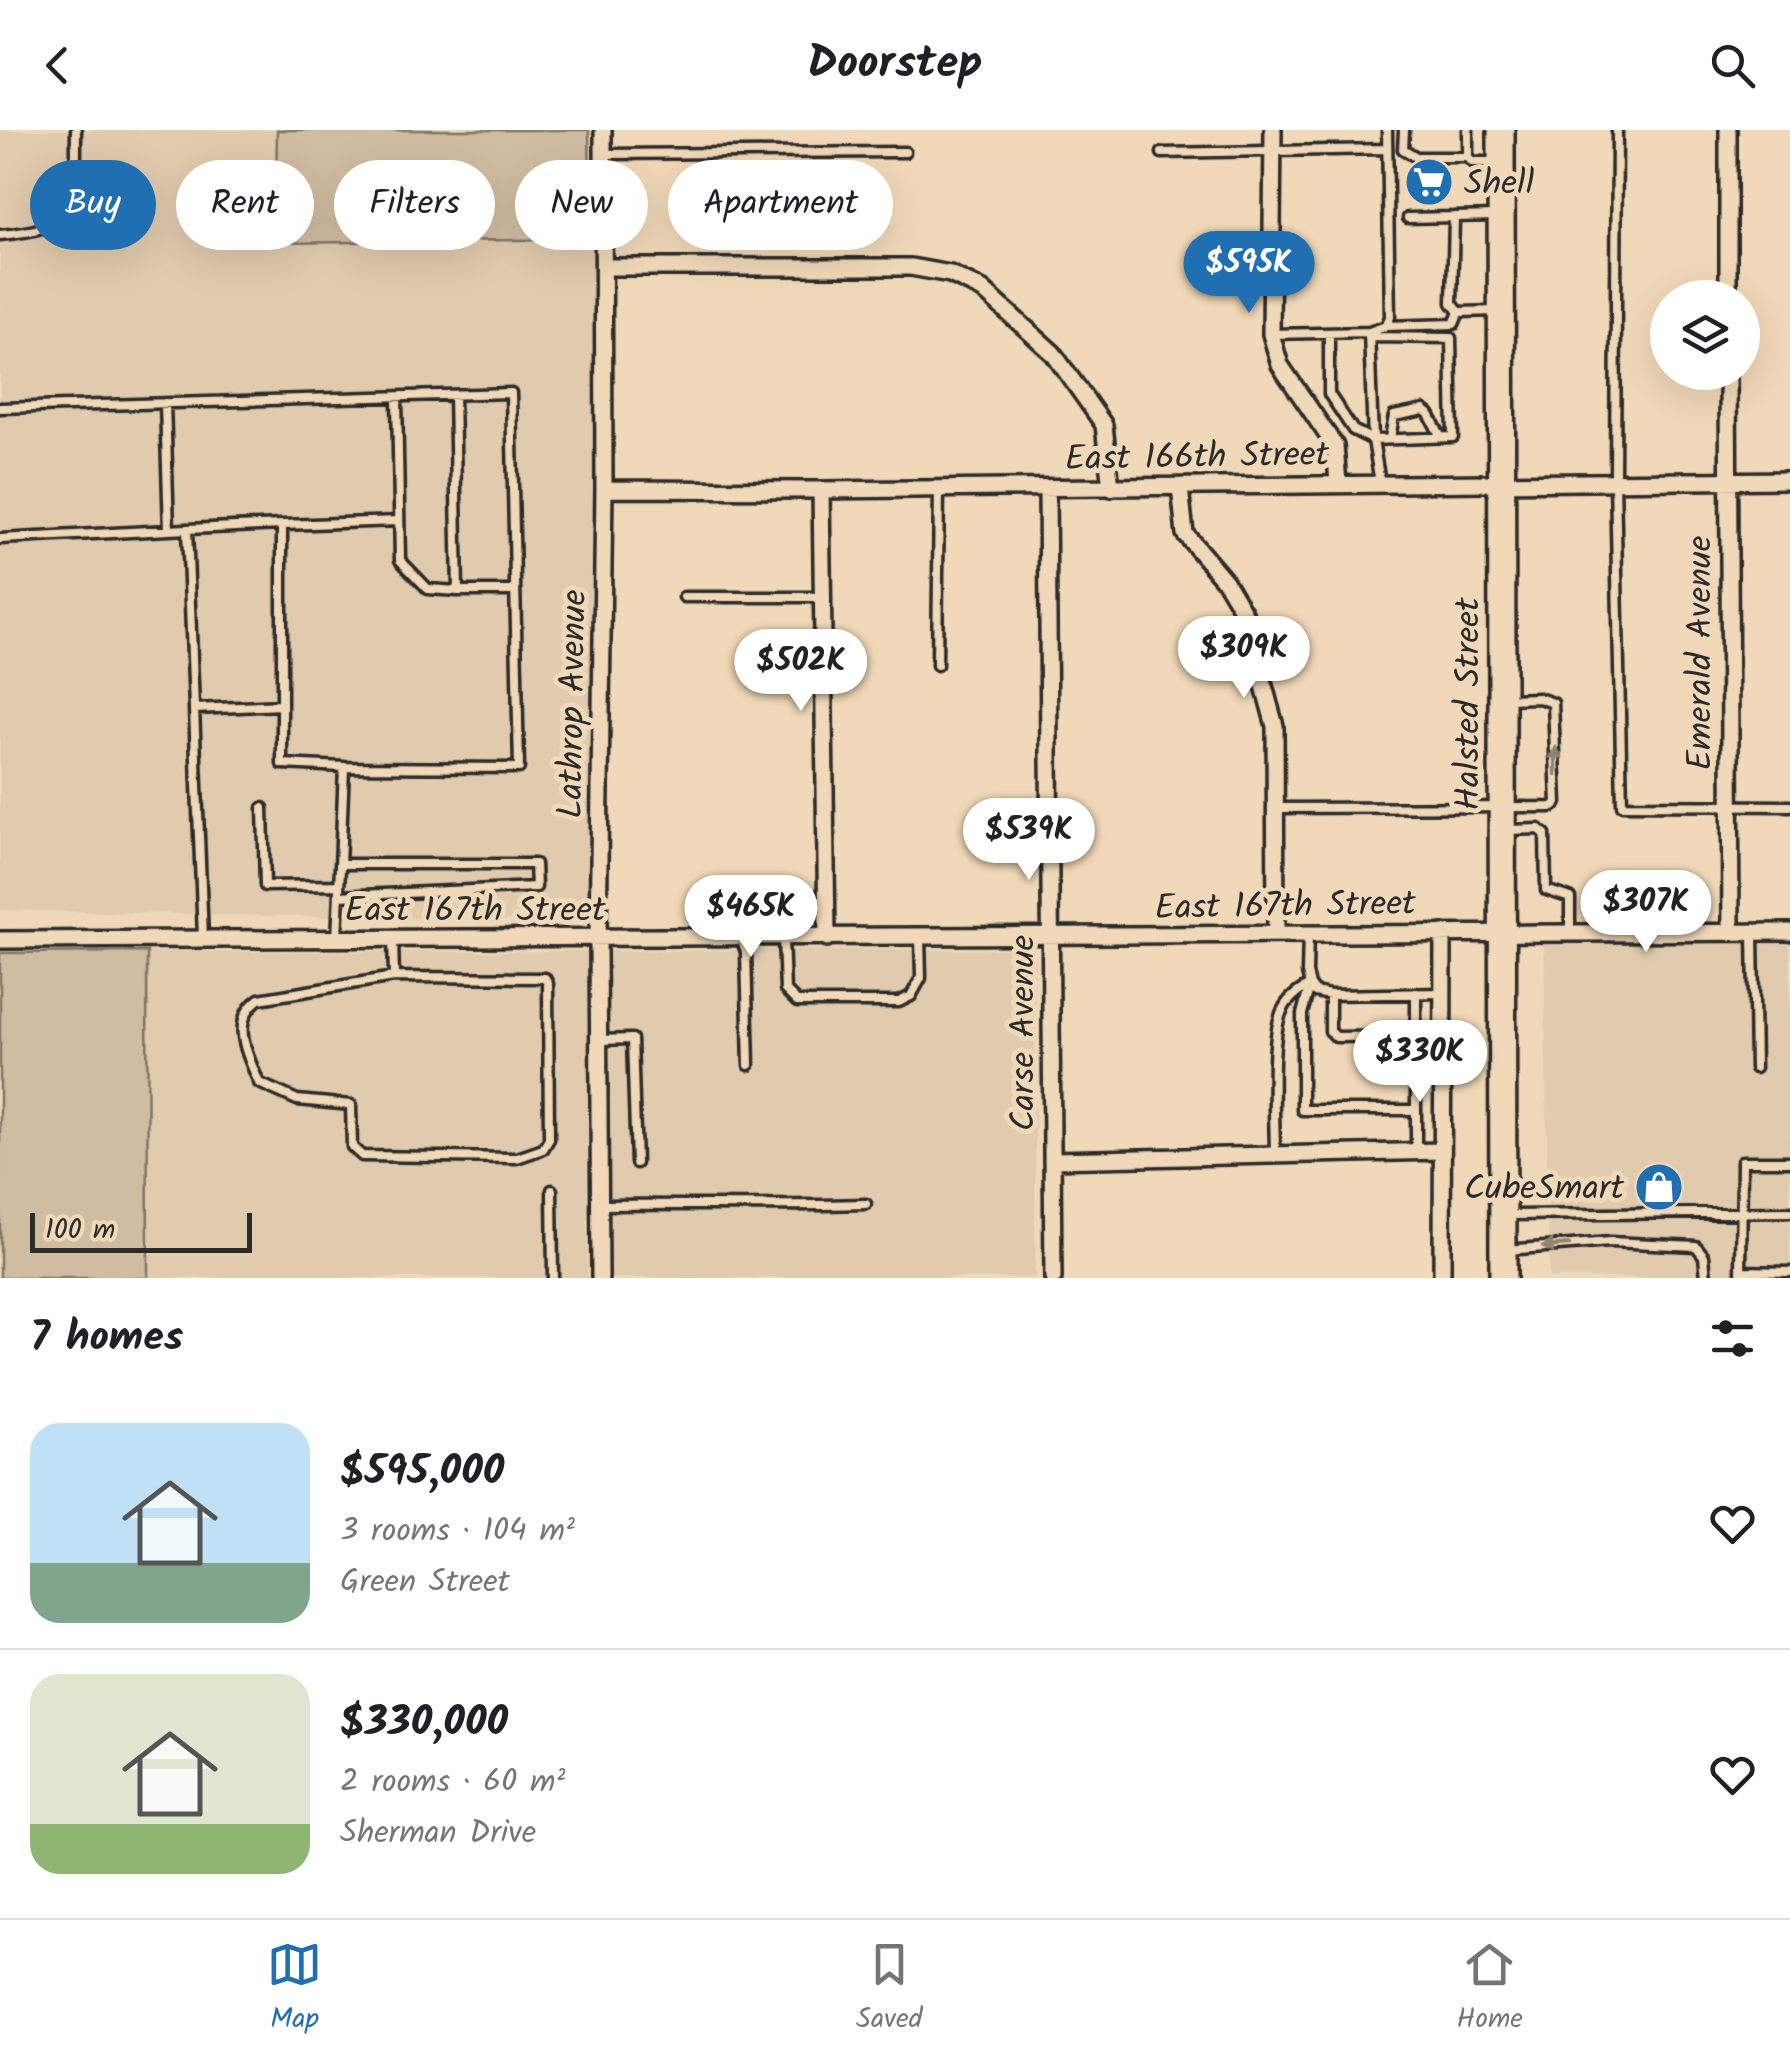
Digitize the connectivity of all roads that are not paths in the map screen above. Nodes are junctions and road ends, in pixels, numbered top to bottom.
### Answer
1 (76, 130) edge
2 (603, 130) edge
3 (1272, 130) edge
4 (1387, 130) edge
5 (1404, 130) edge
6 (1468, 130) edge
7 (1502, 130) edge
8 (1618, 130) edge
9 (1728, 130) edge
10 (1387, 149) junction
11 (1272, 151) junction
12 (905, 152) dead end
13 (1162, 152) dead end
14 (604, 154) junction
15 (1468, 157) junction
16 (1502, 162) junction
17 (1502, 216) junction
18 (1454, 217) junction
19 (1408, 218) dead end
20 (0, 235) edge
21 (605, 267) junction
22 (1728, 280) edge
23 (1502, 311) junction
24 (1459, 312) junction
25 (1386, 326) junction
26 (1328, 332) junction
27 (1271, 334) junction
28 (1370, 334) junction
29 (1728, 390) edge
30 (454, 395) junction
31 (397, 397) junction
32 (165, 404) junction
33 (0, 408) edge
34 (1441, 437) junction
35 (1390, 438) junction
36 (1373, 440) junction
37 (1728, 480) junction
38 (1790, 480) edge
39 (1502, 481) junction
40 (1615, 481) junction
41 (1338, 483) junction
42 (1380, 484) junction
43 (1180, 487) junction
44 (604, 488) junction
45 (939, 488) junction
46 (1047, 488) junction
47 (1110, 488) junction
48 (821, 490) junction
49 (400, 520) junction
50 (282, 524) junction
51 (186, 529) junction
52 (169, 530) junction
53 (0, 539) edge
54 (458, 591) junction
55 (515, 592) junction
56 (684, 597) dead end
57 (822, 597) junction
58 (937, 665) dead end
59 (1502, 699) junction
60 (282, 705) junction
61 (195, 708) junction
62 (344, 767) junction
63 (1730, 806) junction
64 (1790, 806) edge
65 (262, 808) dead end
66 (1276, 808) junction
67 (1502, 818) junction
68 (340, 864) junction
69 (339, 884) junction
70 (339, 896) junction
71 (1502, 932) junction
72 (1570, 932) junction
73 (1731, 932) junction
74 (1753, 932) junction
75 (1790, 932) edge
76 (1308, 933) junction
77 (1443, 933) junction
78 (1276, 934) junction
79 (920, 937) junction
80 (1052, 937) junction
81 (598, 938) junction
82 (741, 938) junction
83 (783, 938) junction
84 (827, 938) junction
85 (393, 939) junction
86 (0, 940) edge
87 (203, 940) junction
88 (337, 940) junction
89 (394, 977) junction
90 (1310, 985) junction
91 (1442, 992) junction
92 (1416, 993) junction
93 (1330, 995) junction
94 (1416, 1036) junction
95 (599, 1040) junction
96 (749, 1065) dead end
97 (1755, 1068) dead end
98 (1416, 1110) junction
99 (1442, 1151) junction
100 (1416, 1152) junction
101 (1274, 1155) junction
102 (1052, 1160) junction
103 (1790, 1161) edge
104 (636, 1163) dead end
105 (552, 1190) dead end
106 (866, 1204) dead end
107 (600, 1205) junction
108 (1790, 1212) edge
109 (1741, 1213) junction
110 (1503, 1215) junction
111 (1502, 1250) junction
112 (1790, 1272) edge
113 (1741, 1275) edge
114 (552, 1278) edge
115 (600, 1278) edge
116 (1053, 1278) edge
117 (1442, 1278) edge
118 (1503, 1278) edge
119 (1706, 1278) edge

1 - 20 lane
2 - 14 street, Lathrop Avenue
3 - 11 street
4 - 10 lane
5 - 15 lane
6 - 15 lane
7 - 16 main road, Halsted Street
8 - 40 lane
9 - 22 street
10 - 11 lane
10 - 25 lane
11 - 13 lane
11 - 27 street
12 - 14 lane
14 - 21 street, Lathrop Avenue
15 - 16 lane
16 - 17 main road, Halsted Street
17 - 18 lane
17 - 23 main road, Halsted Street
18 - 19 lane
18 - 24 lane
21 - 44 street, Lathrop Avenue
21 - 47 street
23 - 24 lane
23 - 39 main road, Halsted Street
24 - 25 lane
25 - 28 lane
26 - 27 lane
26 - 28 lane
26 - 36 lane
27 - 41 street
28 - 34 lane
28 - 36 lane
29 - 37 street, Emerald Avenue
30 - 31 lane
30 - 54 lane
30 - 55 lane
31 - 32 lane
31 - 49 lane
32 - 33 lane
32 - 52 lane
34 - 35 lane
34 - 35 lane
35 - 36 lane
36 - 42 lane
37 - 38 street, East 166th Street
37 - 40 street, East 166th Street
37 - 63 street, Emerald Avenue
39 - 40 street, East 166th Street
39 - 42 street, East 166th Street
39 - 59 main road, Halsted Street
40 - 63 lane
41 - 42 street, East 166th Street
41 - 43 street, East 166th Street
43 - 47 street, East 166th Street
43 - 66 street
44 - 48 street, East 166th Street
44 - 81 street, Lathrop Avenue
45 - 46 street, East 166th Street
45 - 48 street, East 166th Street
45 - 58 lane
46 - 47 street, East 166th Street
46 - 80 street, Carse Avenue
48 - 57 street
49 - 50 lane
49 - 54 lane
50 - 51 lane
50 - 60 lane
51 - 52 lane
51 - 61 lane
52 - 53 lane
54 - 55 lane
55 - 62 lane
56 - 57 lane
57 - 84 street
59 - 67 main road, Halsted Street
67 -> 59 lane
60 - 61 lane
60 - 62 lane
61 - 87 lane
62 - 68 lane
63 - 64 lane
63 - 73 street, Emerald Avenue
65 - 69 lane
66 - 67 lane
66 - 78 street
67 - 71 main road, Halsted Street
67 - 72 lane
68 - 69 lane
68 - 70 lane
69 - 70 lane
70 - 88 lane
71 - 72 street, East 167th Street
71 - 77 street, East 167th Street
71 - 110 main road, Halsted Street
72 - 73 street, East 167th Street
73 - 74 street, East 167th Street
74 - 75 street, East 167th Street
74 - 97 lane
76 - 77 street, East 167th Street
76 - 78 street, East 167th Street
76 - 90 lane
77 - 91 street
78 - 80 street, East 167th Street
79 - 80 street, East 167th Street
79 - 83 lane
79 - 84 street, East 167th Street
80 - 102 street, Carse Avenue
81 - 82 street, East 167th Street
81 - 85 street, East 167th Street
81 - 95 street, Lathrop Avenue
82 - 83 street, East 167th Street
82 - 96 lane
83 - 84 street, East 167th Street
85 - 88 street, East 167th Street
85 - 89 lane
86 - 87 street, East 167th Street
87 - 88 street, East 167th Street
89 - 89 lane
90 - 93 lane
90 - 98 lane
90 - 101 lane
91 - 92 lane
91 - 99 street
92 - 93 lane
92 - 94 lane
93 - 94 lane
94 - 98 lane
95 - 104 lane
95 - 107 street, Lathrop Avenue
98 - 100 lane
99 - 100 street
99 - 117 street
100 - 101 street
101 - 102 street
102 - 116 street, Carse Avenue
103 - 109 lane
105 - 114 lane
106 - 107 lane
107 - 115 street, Lathrop Avenue
108 - 109 lane
109 - 110 lane
109 - 113 lane
110 - 111 main road, Halsted Street
111 - 118 main road, Halsted Street
119 -> 111 lane
112 - 113 lane

